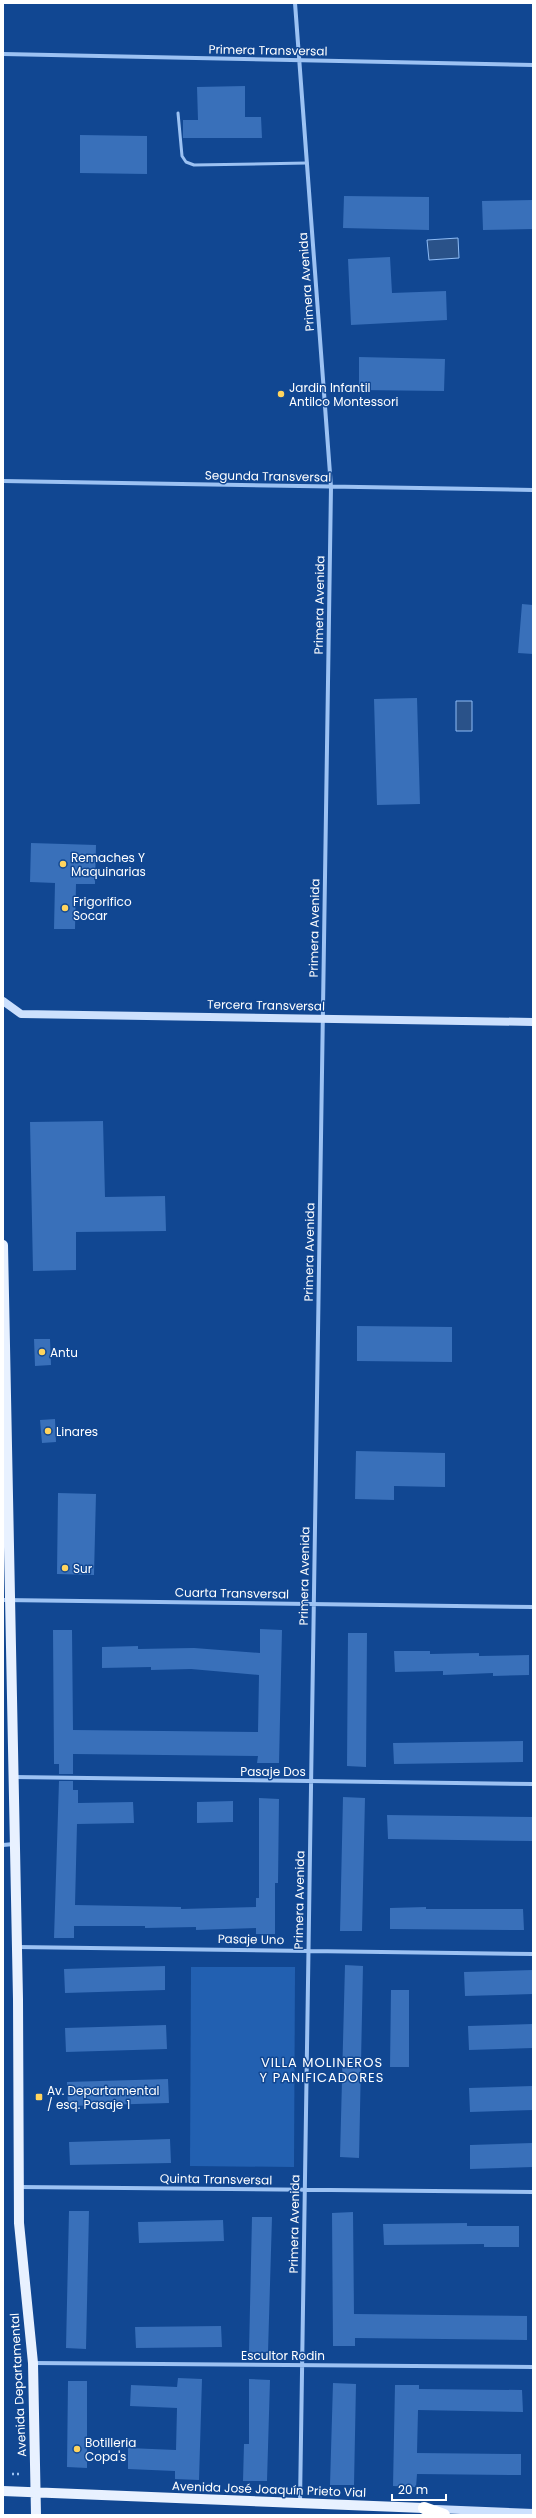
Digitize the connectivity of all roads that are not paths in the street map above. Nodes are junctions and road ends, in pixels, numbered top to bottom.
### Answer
1 (295, 3) edge
2 (3, 54) edge
3 (299, 60) junction
4 (533, 65) edge
5 (178, 113) dead end
6 (307, 163) junction
7 (3, 481) edge
8 (331, 488) junction
9 (533, 490) edge
10 (3, 1001) edge
11 (323, 1018) junction
12 (533, 1022) edge
13 (3, 1245) edge
14 (6, 1600) edge
15 (314, 1604) junction
16 (533, 1607) edge
17 (13, 1778) junction
18 (311, 1781) junction
19 (533, 1784) edge
20 (14, 1844) junction
21 (3, 1845) edge
22 (16, 1947) junction
23 (308, 1950) junction
24 (533, 1954) edge
25 (18, 2187) junction
26 (305, 2190) junction
27 (533, 2192) edge
28 (32, 2363) junction
29 (303, 2366) junction
30 (533, 2367) edge
31 (3, 2491) edge
32 (36, 2493) junction
33 (300, 2503) junction
34 (424, 2508) junction
35 (533, 2513) edge
36 (36, 2515) edge
37 (444, 2515) edge

1 - 3 street, Primera Avenida
2 - 3 street, Primera Transversal
3 - 4 street, Primera Transversal
3 - 6 street, Primera Avenida
5 - 6 lane
6 - 8 street, Primera Avenida
7 - 8 street, Segunda Transversal
8 - 9 street, Segunda Transversal
8 - 11 street, Primera Avenida
10 - 11 street, Tercera Transversal
11 - 12 street, Tercera Transversal
11 - 15 street, Primera Avenida
13 - 14 main road, Avenida Departamental
14 - 15 street, Cuarta Transversal
14 - 17 main road, Avenida Departamental
15 - 16 street, Cuarta Transversal
15 - 18 street, Primera Avenida
17 - 18 street, Pasaje Dos
17 - 20 main road, Avenida Departamental
18 - 19 street, Pasaje Dos
18 - 23 street, Primera Avenida
20 - 21 street
20 - 22 main road, Avenida Departamental
22 - 23 street, Pasaje Uno
22 - 25 main road, Avenida Departamental
23 - 24 street, Pasaje Uno
23 - 26 street, Primera Avenida
25 - 26 street, Quinta Transversal
25 - 28 main road, Avenida Departamental
26 - 27 street, Quinta Transversal
26 - 29 street, Primera Avenida
28 - 29 street, Escultor Rodin
28 - 32 main road, Avenida Departamental
29 - 30 street, Escultor Rodin
29 - 33 street, Primera Avenida
31 - 32 main road, Avenida José Joaquín Prieto Vial
32 - 33 main road, Avenida José Joaquín Prieto Vial
32 - 36 main road, Avenida Departamental
33 - 34 main road, Avenida José Joaquín Prieto Vial
34 - 35 street, Avenida José Joaquín Prieto Vial
34 - 37 highway

